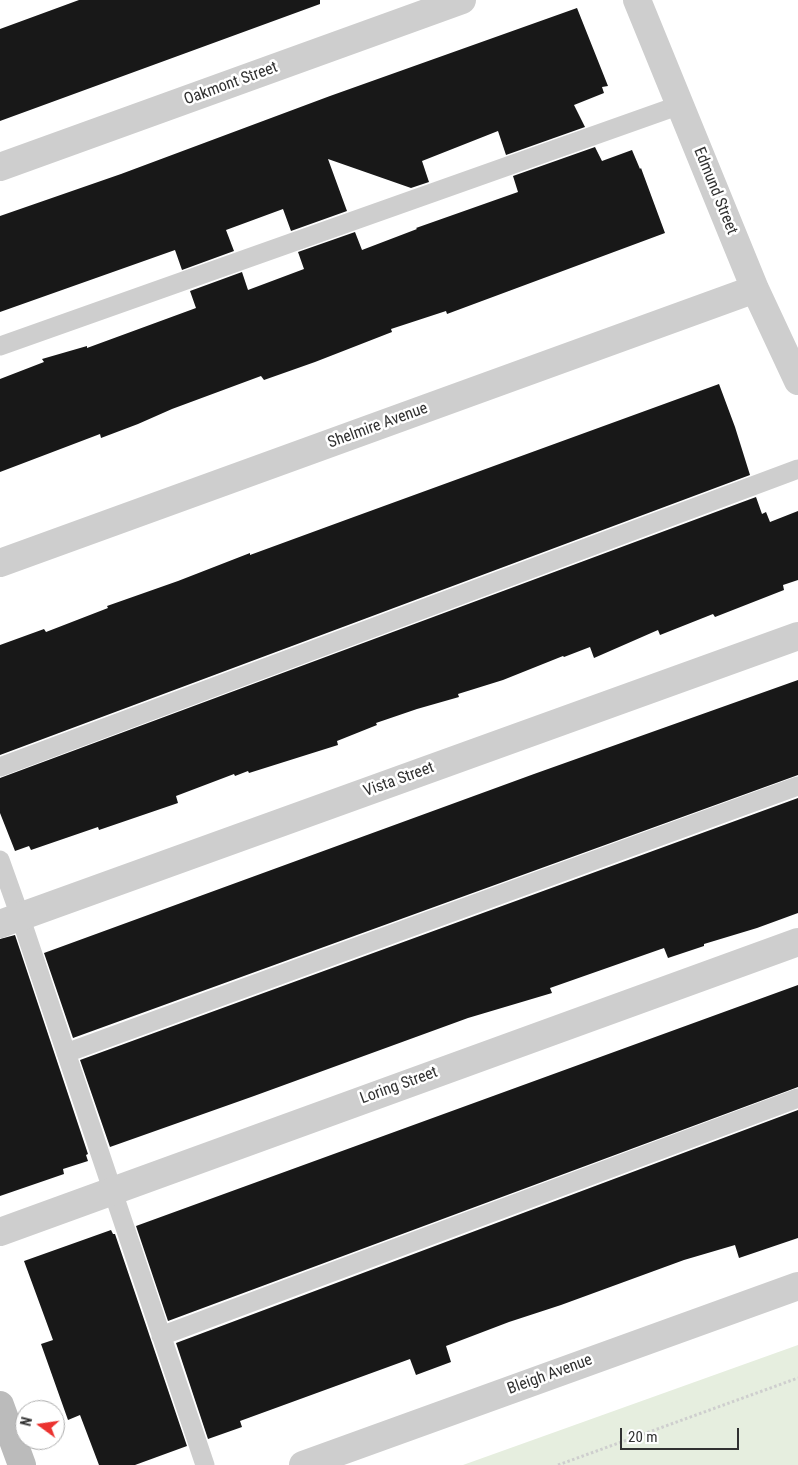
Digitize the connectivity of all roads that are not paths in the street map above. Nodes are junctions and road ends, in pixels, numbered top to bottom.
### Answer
1 (462, 0) edge
2 (637, 0) edge
3 (680, 105) junction
4 (0, 168) edge
5 (755, 289) junction
6 (0, 346) edge
7 (798, 381) edge
8 (798, 469) edge
9 (0, 563) edge
10 (798, 636) edge
11 (0, 767) edge
12 (798, 786) edge
13 (0, 860) edge
14 (10, 920) edge
15 (798, 942) edge
16 (66, 1053) junction
17 (798, 1098) edge
18 (112, 1190) junction
19 (0, 1232) edge
20 (798, 1286) edge
21 (161, 1336) junction
22 (0, 1405) edge
23 (22, 1465) edge
24 (205, 1465) edge
25 (303, 1465) edge

1 - 4 street, Oakmont Street
2 - 3 street, Edmund Street
3 - 5 street, Edmund Street
3 - 6 lane
5 - 7 street, Edmund Street
5 - 9 street, Shelmire Avenue
8 - 11 lane
10 - 14 street, Vista Street
12 - 16 lane
13 - 14 lane
14 - 16 lane
15 - 18 street, Loring Street
16 - 18 lane
17 - 21 lane
18 - 19 street, Loring Street
18 - 21 lane
20 - 25 street, Bleigh Avenue
21 - 24 lane
22 - 23 street

